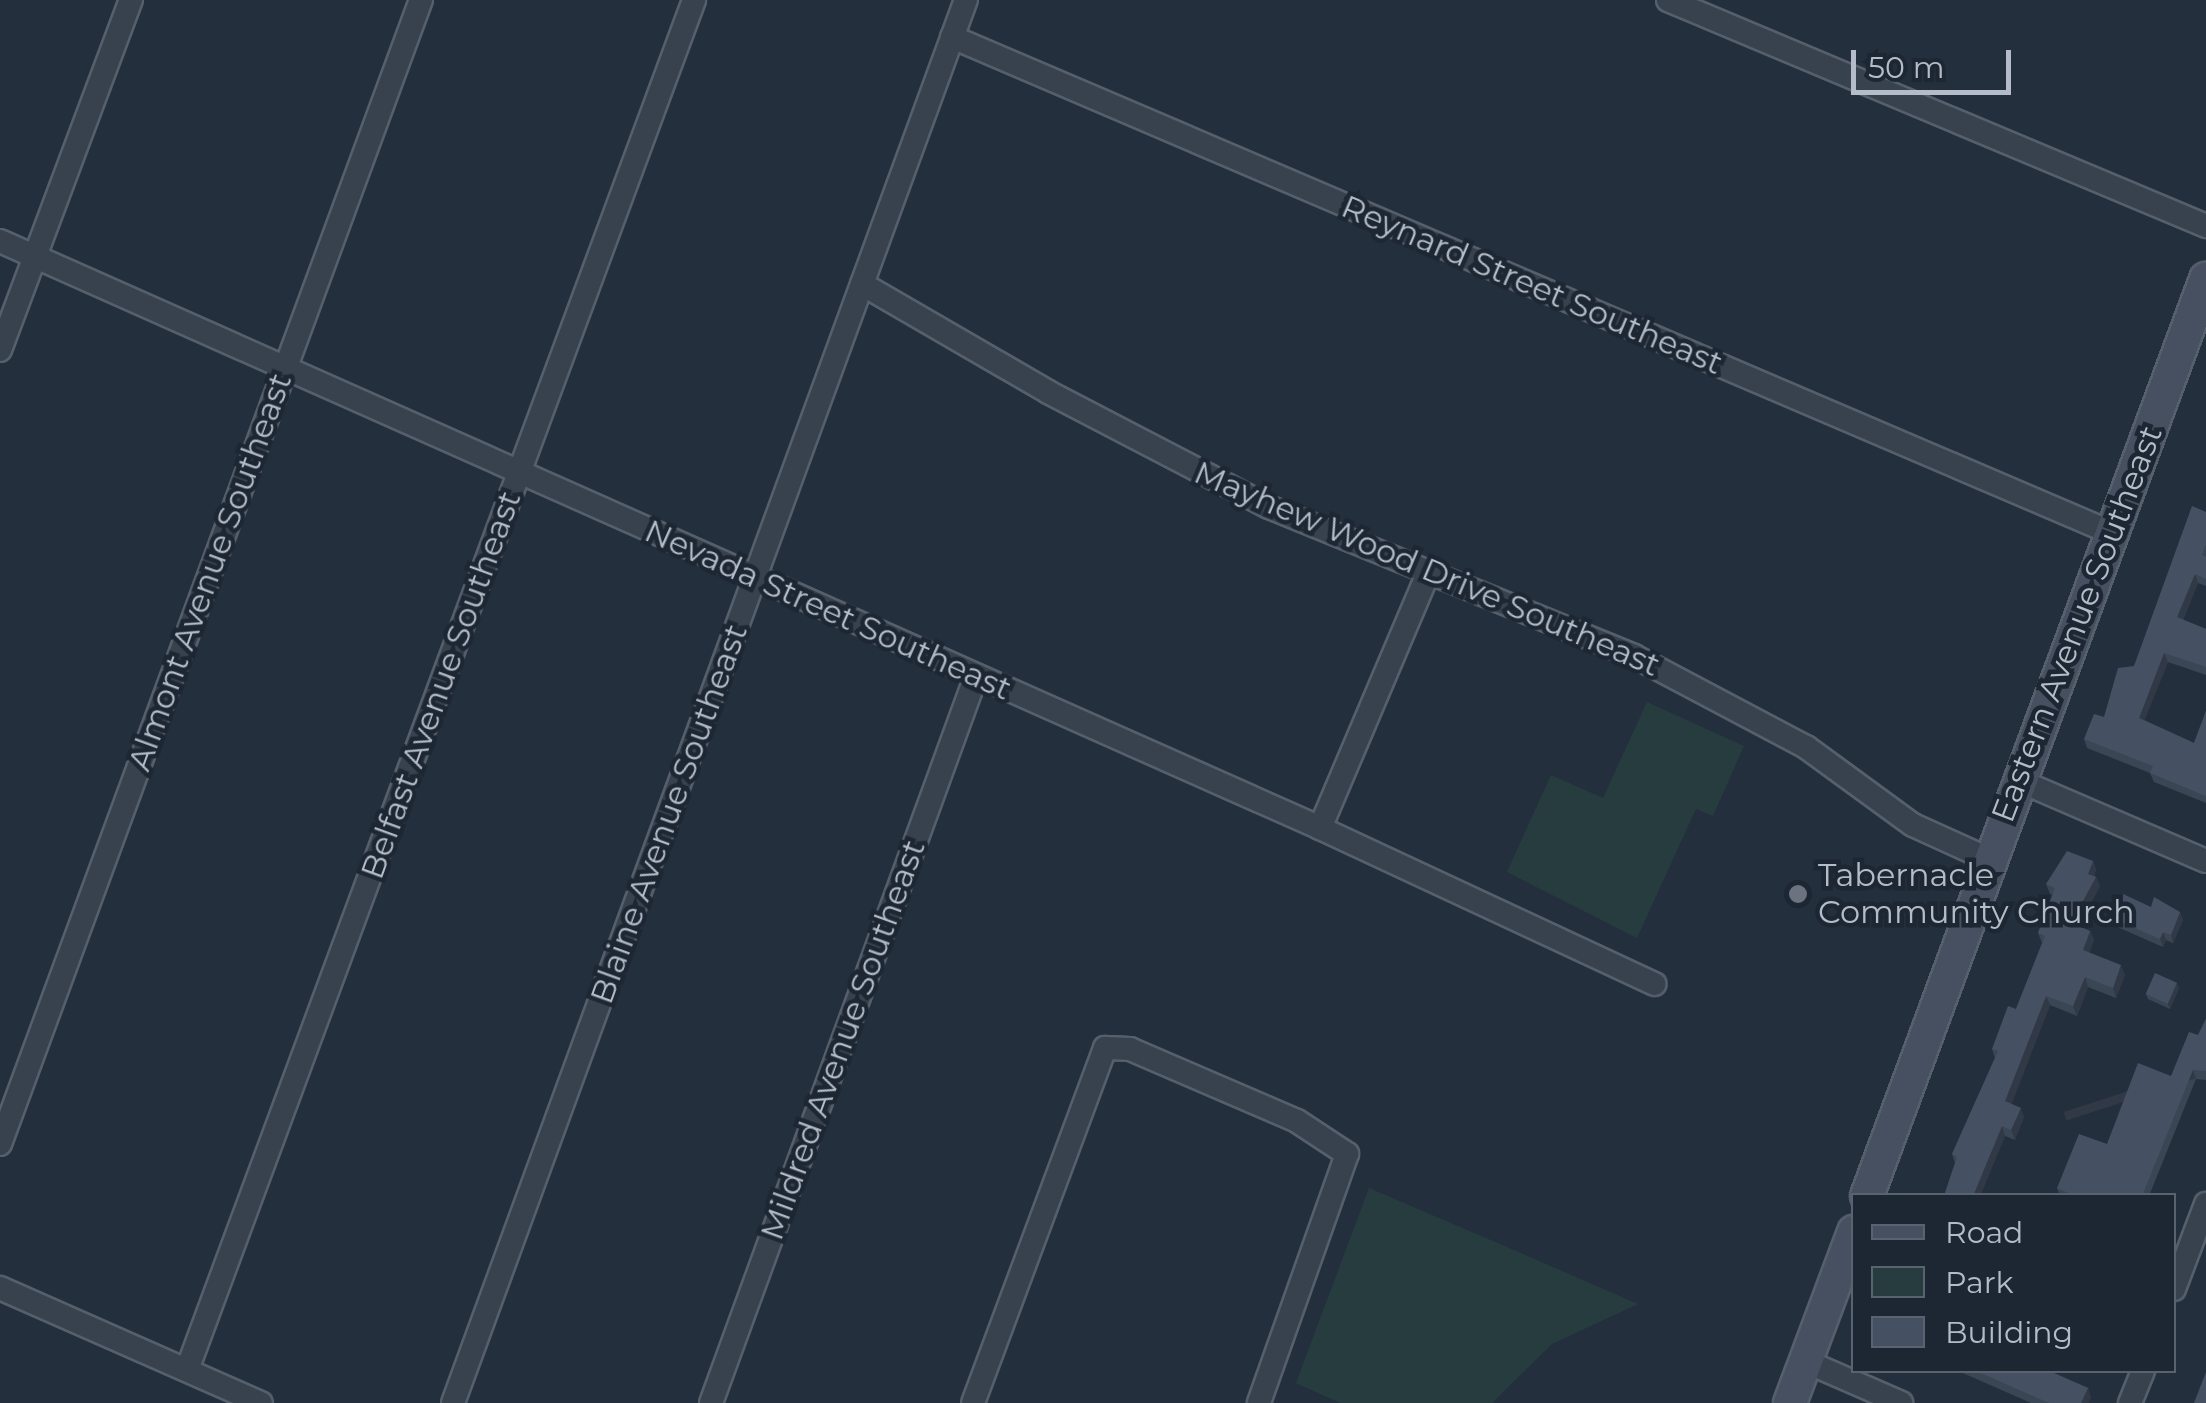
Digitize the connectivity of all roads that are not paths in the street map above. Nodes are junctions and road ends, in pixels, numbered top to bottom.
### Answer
1 (131, 0) edge
2 (421, 0) edge
3 (694, 0) edge
4 (966, 0) edge
5 (1668, 0) edge
6 (952, 36) junction
7 (2206, 226) edge
8 (0, 240) edge
9 (34, 255) junction
10 (2206, 279) edge
11 (862, 284) junction
12 (0, 350) edge
13 (286, 368) junction
14 (520, 472) junction
15 (2112, 533) junction
16 (1427, 576) junction
17 (756, 577) junction
18 (976, 676) junction
19 (2020, 780) junction
20 (1320, 828) junction
21 (1988, 858) junction
22 (2206, 861) edge
23 (1654, 984) dead end
24 (0, 1144) edge
25 (1868, 1193) edge
26 (2206, 1204) edge
27 (1851, 1240) edge
28 (2176, 1285) edge
29 (0, 1288) edge
30 (1805, 1360) junction
31 (186, 1370) junction
32 (2141, 1373) edge
33 (261, 1403) edge
34 (453, 1403) edge
35 (711, 1403) edge
36 (973, 1403) edge
37 (1259, 1403) edge
38 (1790, 1403) edge
39 (1900, 1403) edge
40 (2130, 1403) edge

1 - 9 street
2 - 13 street, Almont Avenue Southeast
3 - 14 street, Belfast Avenue Southeast
4 - 6 street, Blaine Avenue Southeast
5 - 7 street
6 - 11 street, Blaine Avenue Southeast
6 - 15 street, Reynard Street Southeast
8 - 9 street, Nevada Street Southeast
9 - 12 street
9 - 13 street, Nevada Street Southeast
10 - 15 main road, Eastern Avenue Southeast
11 - 16 street, Mayhew Wood Drive Southeast
11 - 17 street, Blaine Avenue Southeast
13 - 14 street, Nevada Street Southeast
13 - 24 street, Almont Avenue Southeast
14 - 17 street, Nevada Street Southeast
14 - 31 street, Belfast Avenue Southeast
15 - 19 main road, Eastern Avenue Southeast
16 - 20 street
16 - 21 street, Mayhew Wood Drive Southeast
17 - 18 street, Nevada Street Southeast
17 - 34 street, Blaine Avenue Southeast
18 - 20 street, Nevada Street Southeast
18 - 35 street, Mildred Avenue Southeast
19 - 21 main road, Eastern Avenue Southeast
19 - 22 street
20 - 23 street, Nevada Street Southeast
21 - 25 main road, Eastern Avenue Southeast
26 - 28 street
27 - 30 main road
29 - 31 street
30 - 38 main road
30 - 39 street
31 - 33 street
32 - 40 street
36 - 37 street

